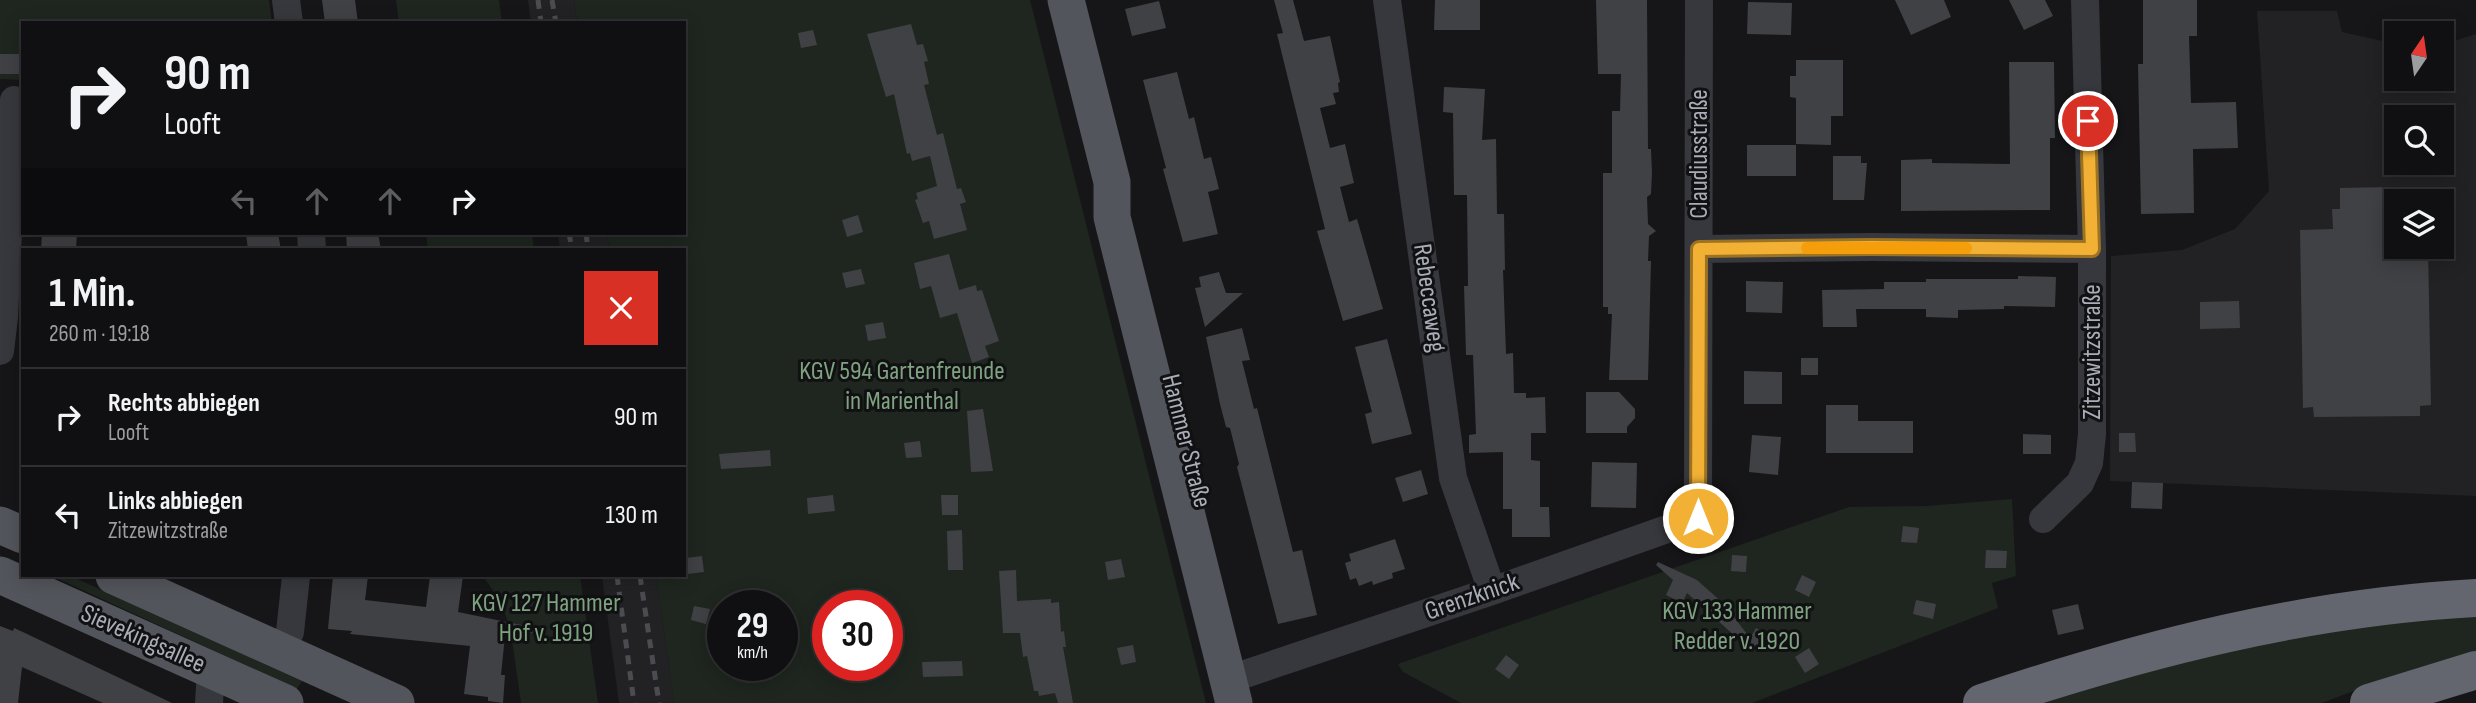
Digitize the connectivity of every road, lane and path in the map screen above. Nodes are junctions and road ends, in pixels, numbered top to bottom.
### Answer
1 (286, 0) edge
2 (1066, 0) edge
3 (1387, 0) edge
4 (1699, 0) edge
5 (2085, 0) edge
6 (289, 21) edge
7 (12, 100) edge
8 (1699, 249) junction
9 (2092, 249) junction
10 (0, 351) edge
11 (1698, 518) joint
12 (2043, 519) dead end
13 (0, 524) edge
14 (21, 534) edge
15 (0, 575) edge
16 (116, 577) edge
17 (296, 577) edge
18 (1492, 591) junction
19 (2476, 598) edge
20 (279, 650) junction
21 (2476, 670) edge
22 (210, 686) edge
23 (1243, 693) edge
24 (285, 703) edge
25 (396, 703) edge
26 (1983, 703) edge
27 (2369, 703) edge

1 - 6 street
2 - 23 main road, Hammer Straße
3 - 18 street, Rebeccaweg
4 - 8 street, Claudiusstraße
5 - 9 street, Zitzewitzstraße
7 - 10 street
8 - 9 street
8 - 11 street, Claudiusstraße
9 - 12 street, Zitzewitzstraße
11 - 18 street, Grenzknick
13 - 14 main road
15 - 22 main road, Sievekingsallee
16 - 20 main road, Sievekingsallee
17 - 20 street
18 - 23 street, Grenzknick
19 - 26 highway
20 - 25 main road, Sievekingsallee
21 - 27 highway
22 - 24 main road, Sievekingsallee

